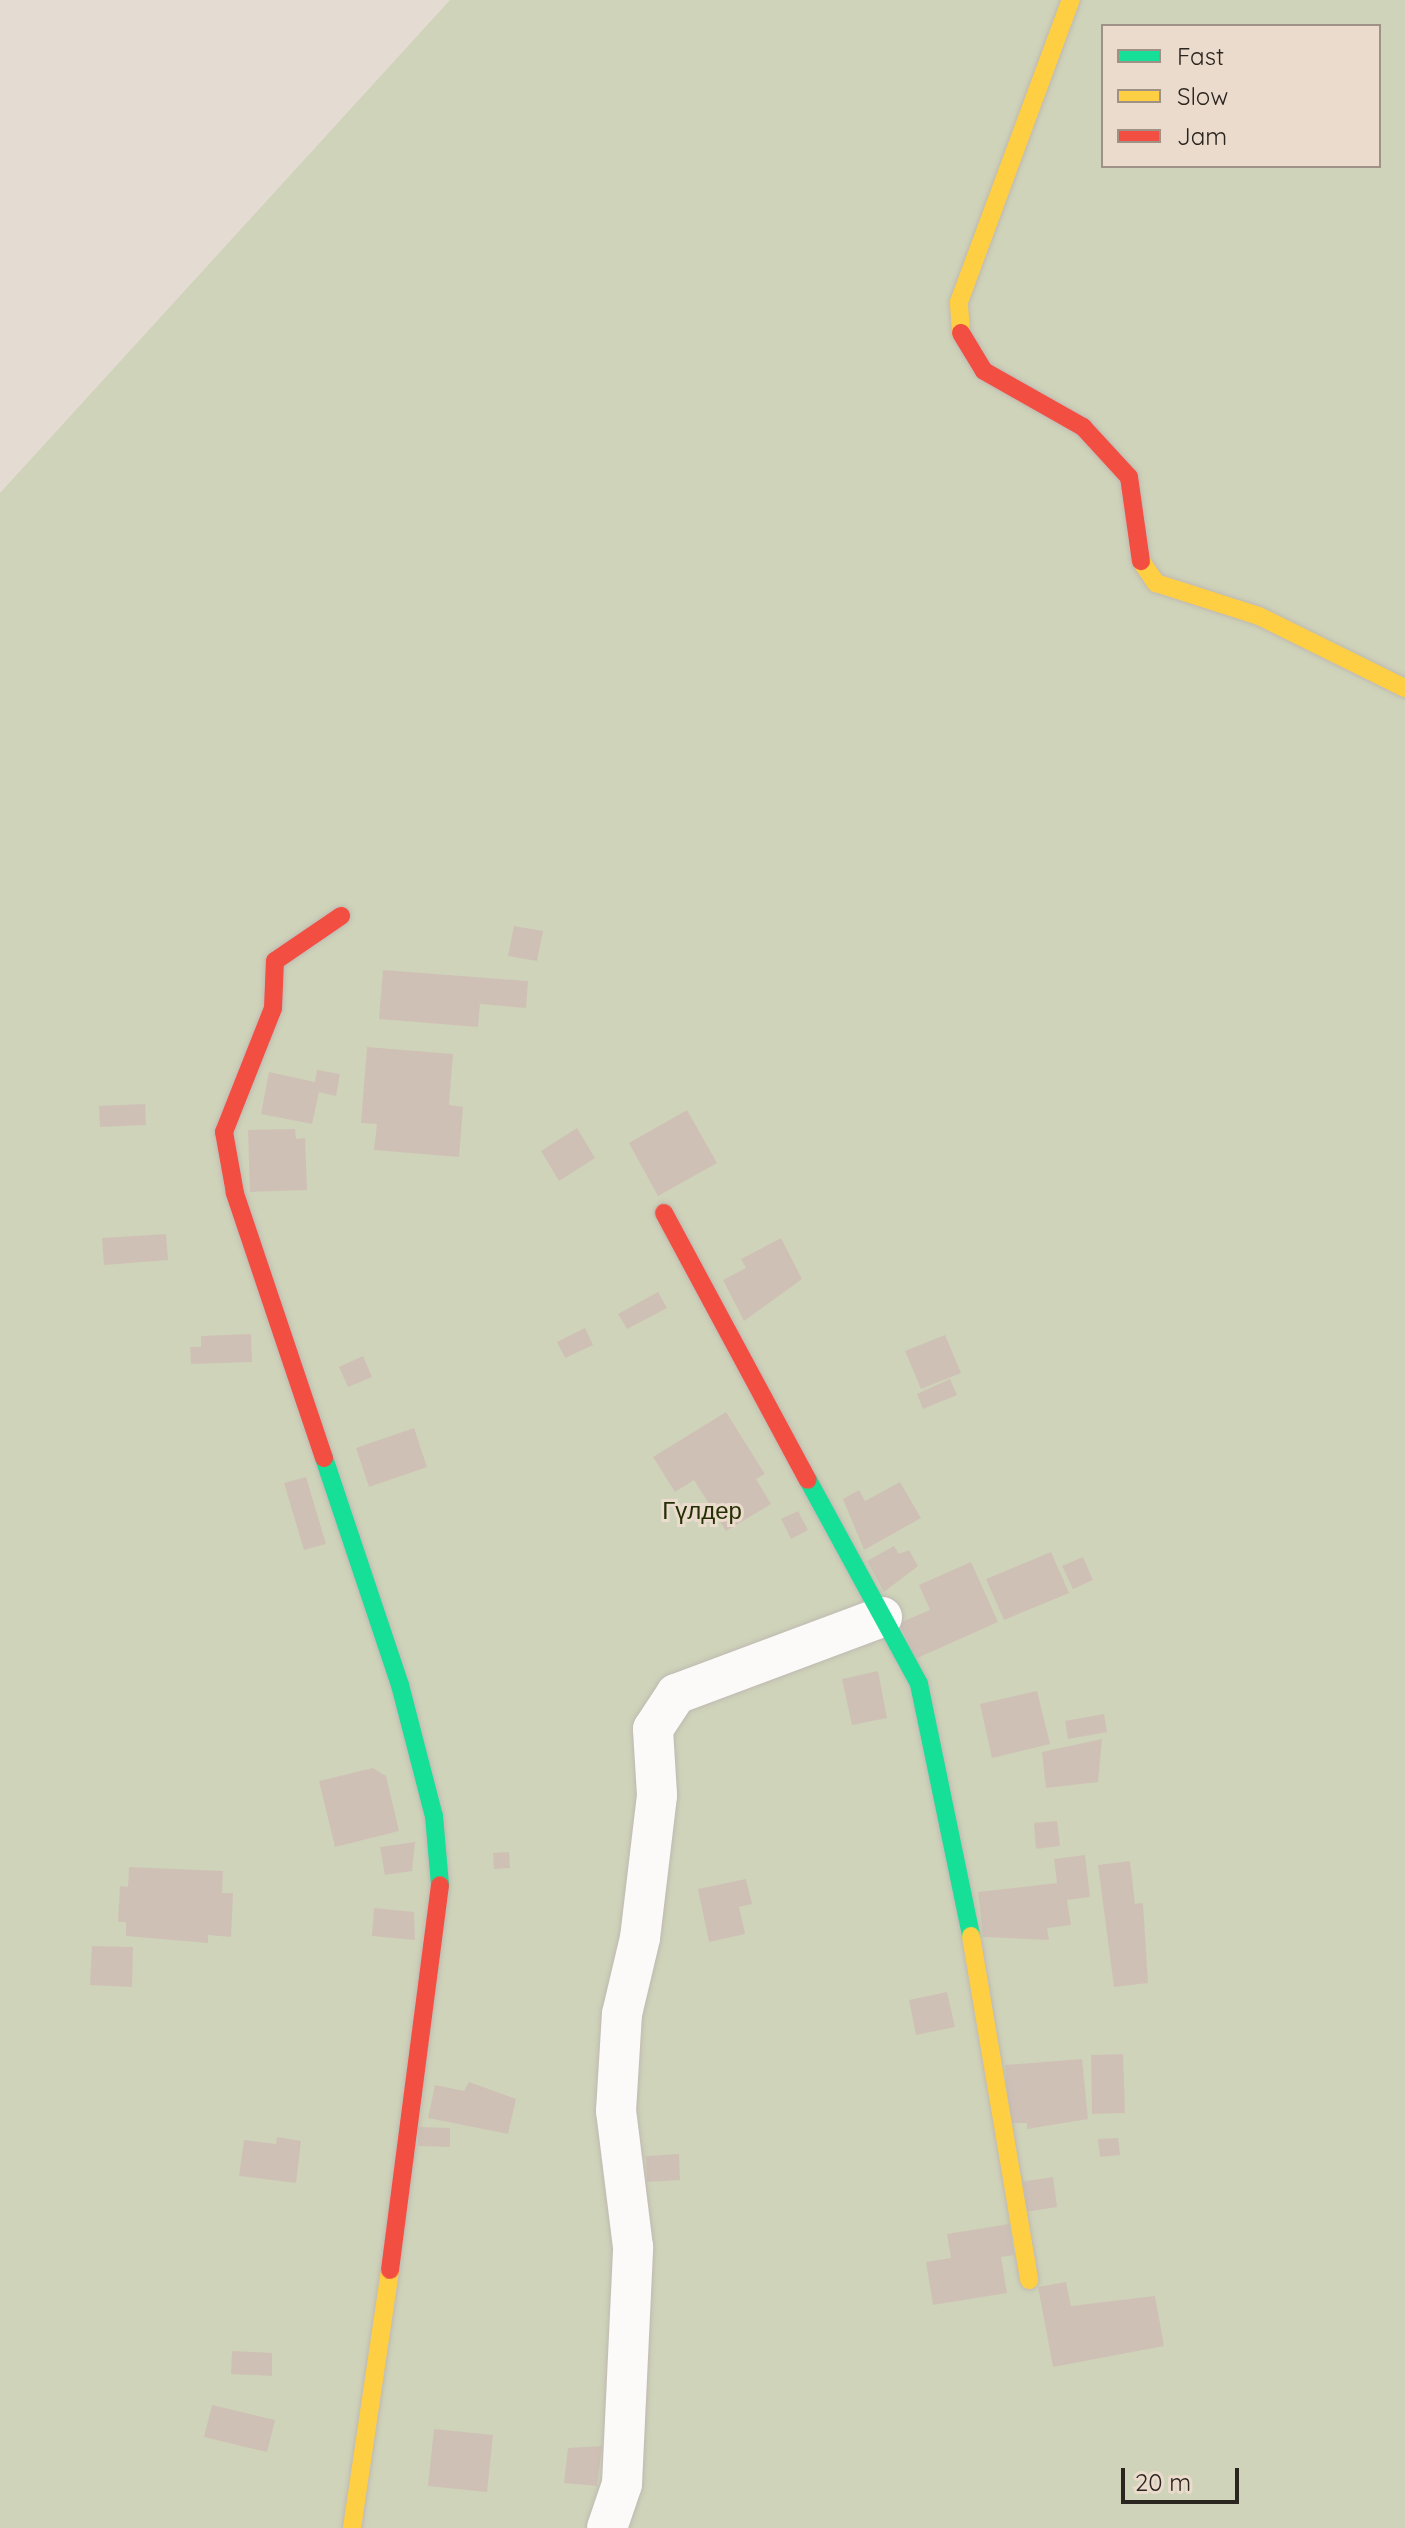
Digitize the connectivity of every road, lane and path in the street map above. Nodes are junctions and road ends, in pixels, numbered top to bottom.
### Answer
1 (1071, 0) edge
2 (1405, 688) edge
3 (341, 916) dead end
4 (664, 1213) dead end
5 (882, 1617) junction
6 (1029, 2280) dead end
7 (352, 2528) edge
8 (607, 2528) edge

1 - 2 street
3 - 7 street
4 - 5 street
5 - 6 street
5 - 8 street

